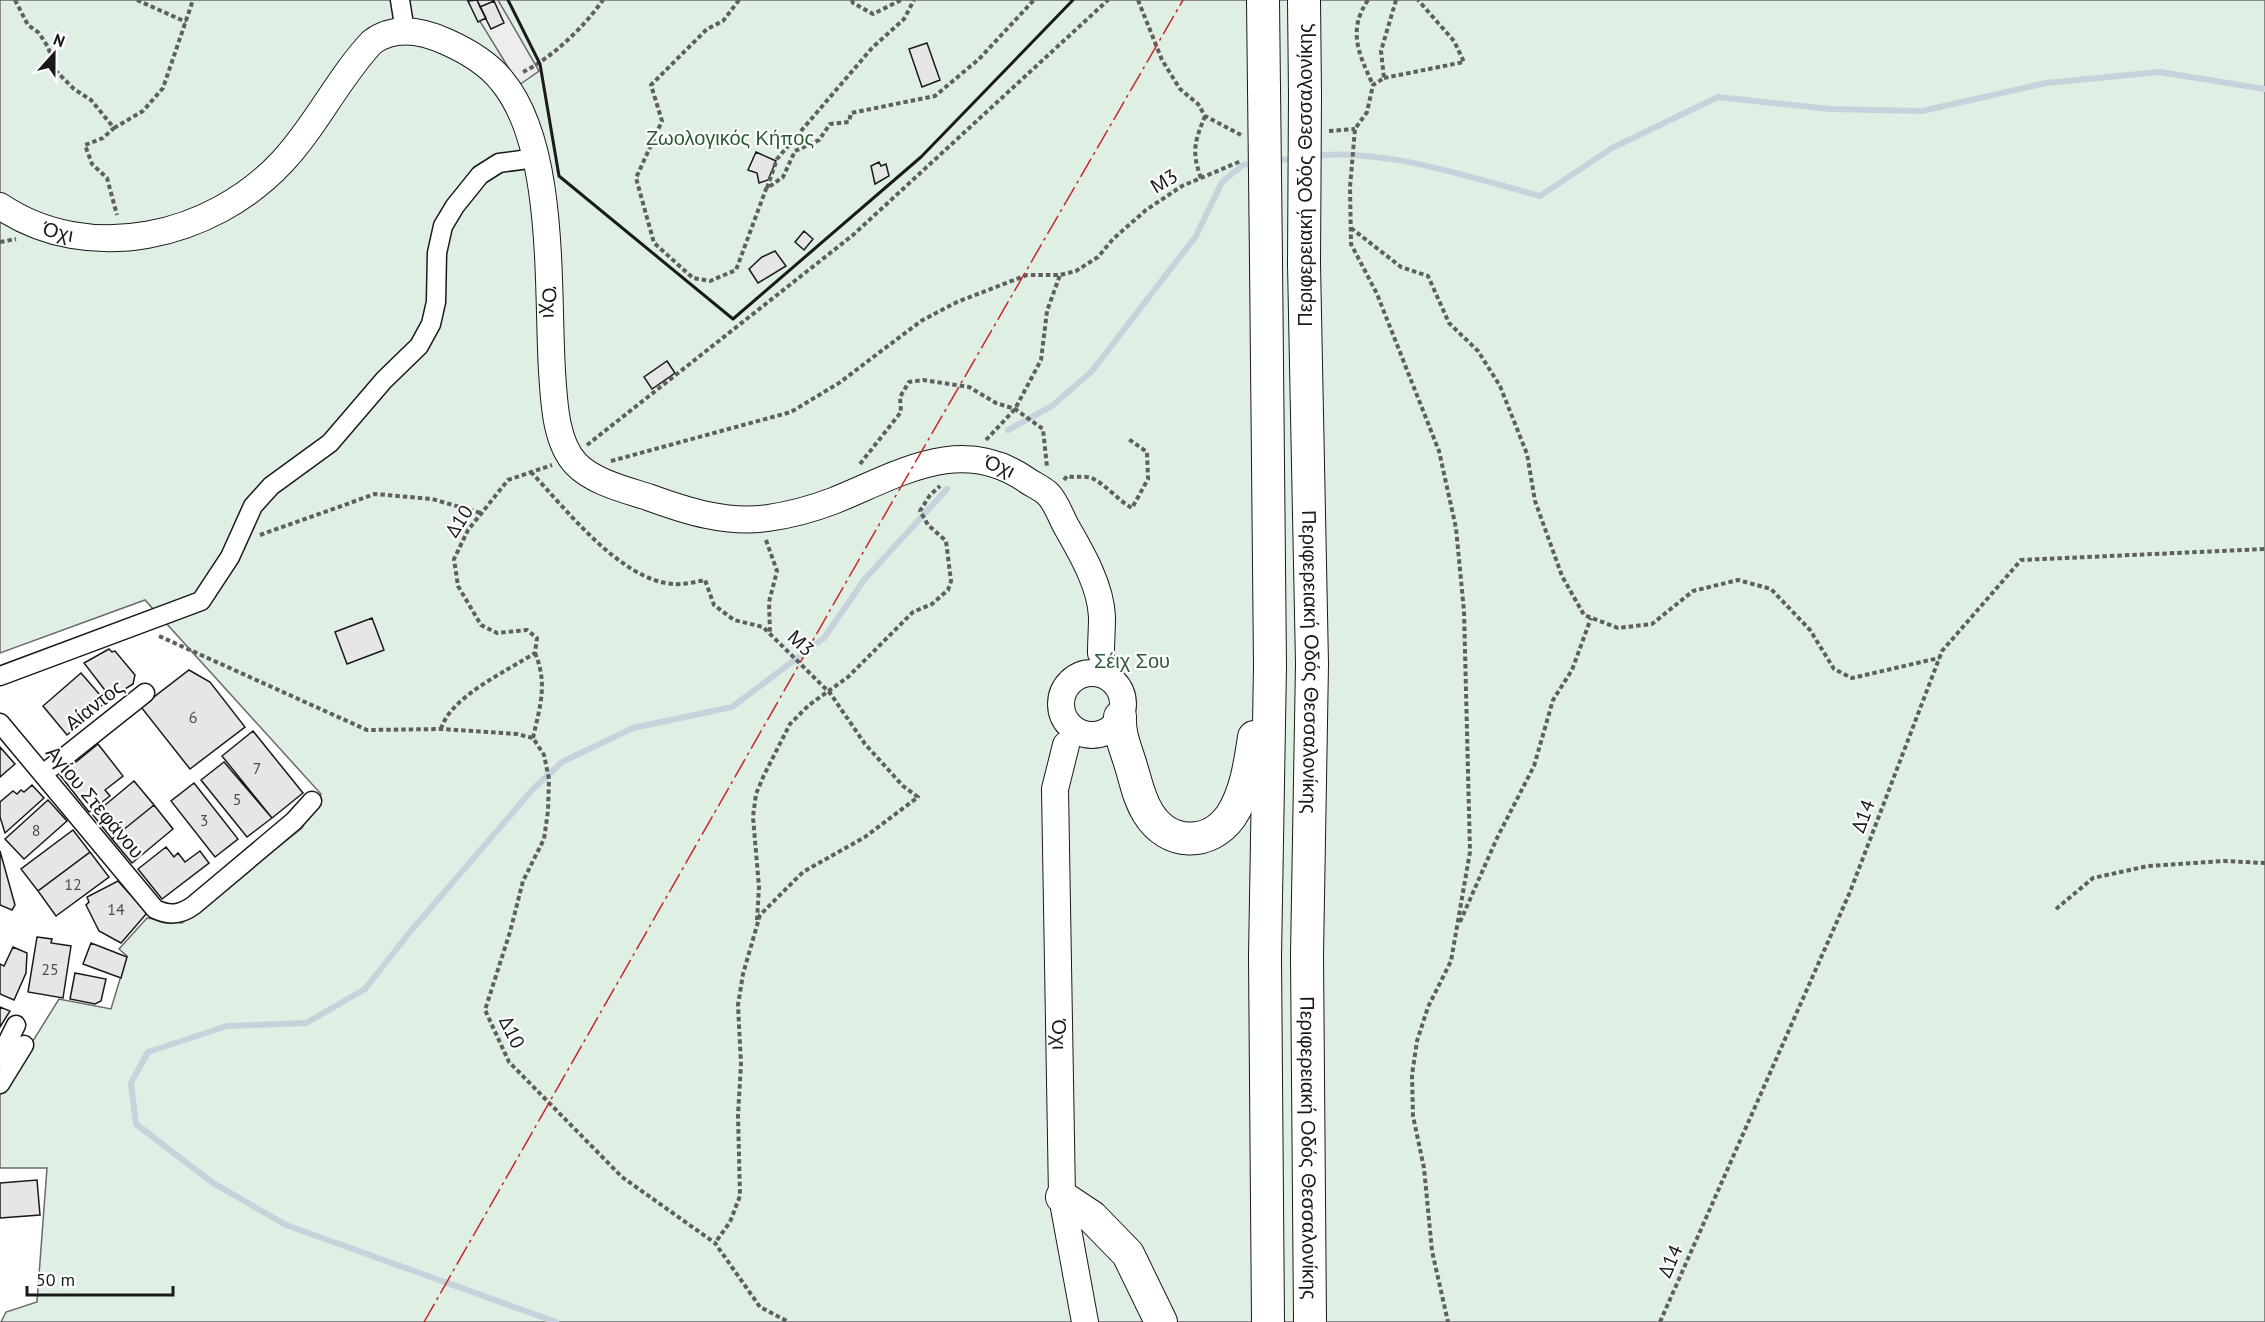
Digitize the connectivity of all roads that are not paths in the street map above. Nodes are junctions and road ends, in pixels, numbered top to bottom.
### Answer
1 (400, 0) edge
2 (1263, 0) edge
3 (1304, 0) edge
4 (405, 31) junction
5 (536, 158) junction
6 (0, 206) edge
7 (1101, 653) junction
8 (1270, 666) junction
9 (1083, 674) junction
10 (0, 676) edge
11 (1112, 681) junction
12 (145, 693) dead end
13 (1120, 717) junction
14 (0, 723) edge
15 (1076, 740) junction
16 (43, 774) junction
17 (312, 801) dead end
18 (16, 1025) dead end
19 (24, 1046) dead end
20 (0, 1057) edge
21 (0, 1084) edge
22 (1062, 1197) junction
23 (1085, 1322) edge
24 (1161, 1322) edge
25 (1268, 1322) edge
26 (1311, 1322) edge

1 - 4 street
2 - 8 highway, Περιφερειακή Οδός Θεσσαλονίκης, bridge
3 - 26 highway, Περιφερειακή Οδός Θεσσαλονίκης, bridge
4 - 5 main road, Όχι
4 - 6 main road, Όχι
5 - 7 main road, Όχι
5 - 10 street
7 - 9 main road
7 - 11 main road, Όχι
8 - 13 highway
8 - 25 highway, Περιφερειακή Οδός Θεσσαλονίκης
9 - 11 main road
9 - 15 main road
11 - 13 main road
12 - 16 street, Αίαντος
13 - 15 main road
14 - 16 street, Αγίου Στεφάνου
15 - 22 main road, Όχι
16 - 17 street, Αγίου Στεφάνου
18 - 20 street
19 - 21 street
22 - 23 main road, Όχι
22 - 24 highway

